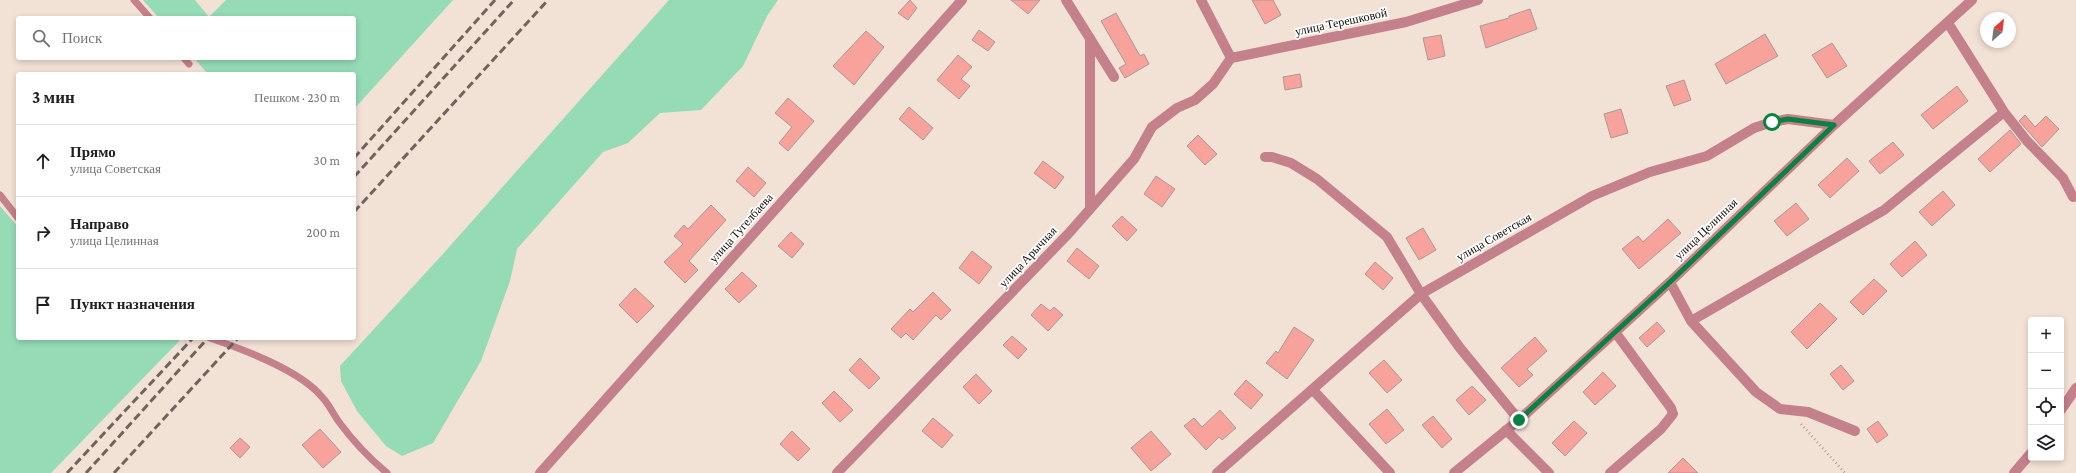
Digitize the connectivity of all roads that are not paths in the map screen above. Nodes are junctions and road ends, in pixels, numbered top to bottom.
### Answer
1 (134, 0) edge
2 (962, 0) edge
3 (1066, 0) edge
4 (1201, 0) edge
5 (1478, 0) edge
6 (1972, 0) edge
7 (148, 16) edge
8 (1948, 23) junction
9 (1090, 38) junction
10 (1231, 58) junction
11 (186, 60) edge
12 (189, 64) dead end
13 (1114, 77) dead end
14 (2004, 112) junction
15 (1834, 125) junction
16 (1265, 157) dead end
17 (0, 195) edge
18 (2073, 197) dead end
19 (1090, 209) junction
20 (16, 215) edge
21 (1670, 282) junction
22 (1420, 294) junction
23 (1691, 321) junction
24 (1615, 332) junction
25 (215, 340) edge
26 (2076, 388) edge
27 (1313, 390) junction
28 (2064, 406) edge
29 (1519, 420) junction
30 (1506, 430) junction
31 (1855, 431) dead end
32 (2028, 457) edge
33 (387, 473) edge
34 (540, 473) edge
35 (838, 473) edge
36 (1217, 473) edge
37 (1390, 473) edge
38 (1454, 473) edge
39 (1549, 473) edge
40 (1610, 473) edge
41 (2014, 473) edge

1 - 7 lane
2 - 34 street, улица Тугелбаева
3 - 9 street
4 - 10 street
5 - 10 street, улица Терешковой
6 - 8 street, улица Целинная
8 - 14 street
8 - 15 street, улица Целинная
9 - 13 street
9 - 19 street
10 - 19 street, улица Арычная
11 - 12 lane
14 - 18 street
14 - 23 street
15 - 21 street, улица Целинная
15 - 22 street, улица Советская
16 - 22 street
17 - 20 lane
19 - 35 street, улица Арычная
21 - 23 street
21 - 24 street, улица Целинная
22 - 27 street, улица Советская
22 - 29 street
23 - 31 street
24 - 29 street, улица Целинная
24 - 40 street
25 - 33 lane
26 - 28 street
27 - 36 street, улица Советская
27 - 37 street
29 - 30 street, улица Целинная
30 - 38 street, улица Целинная
30 - 39 street
32 - 41 street

